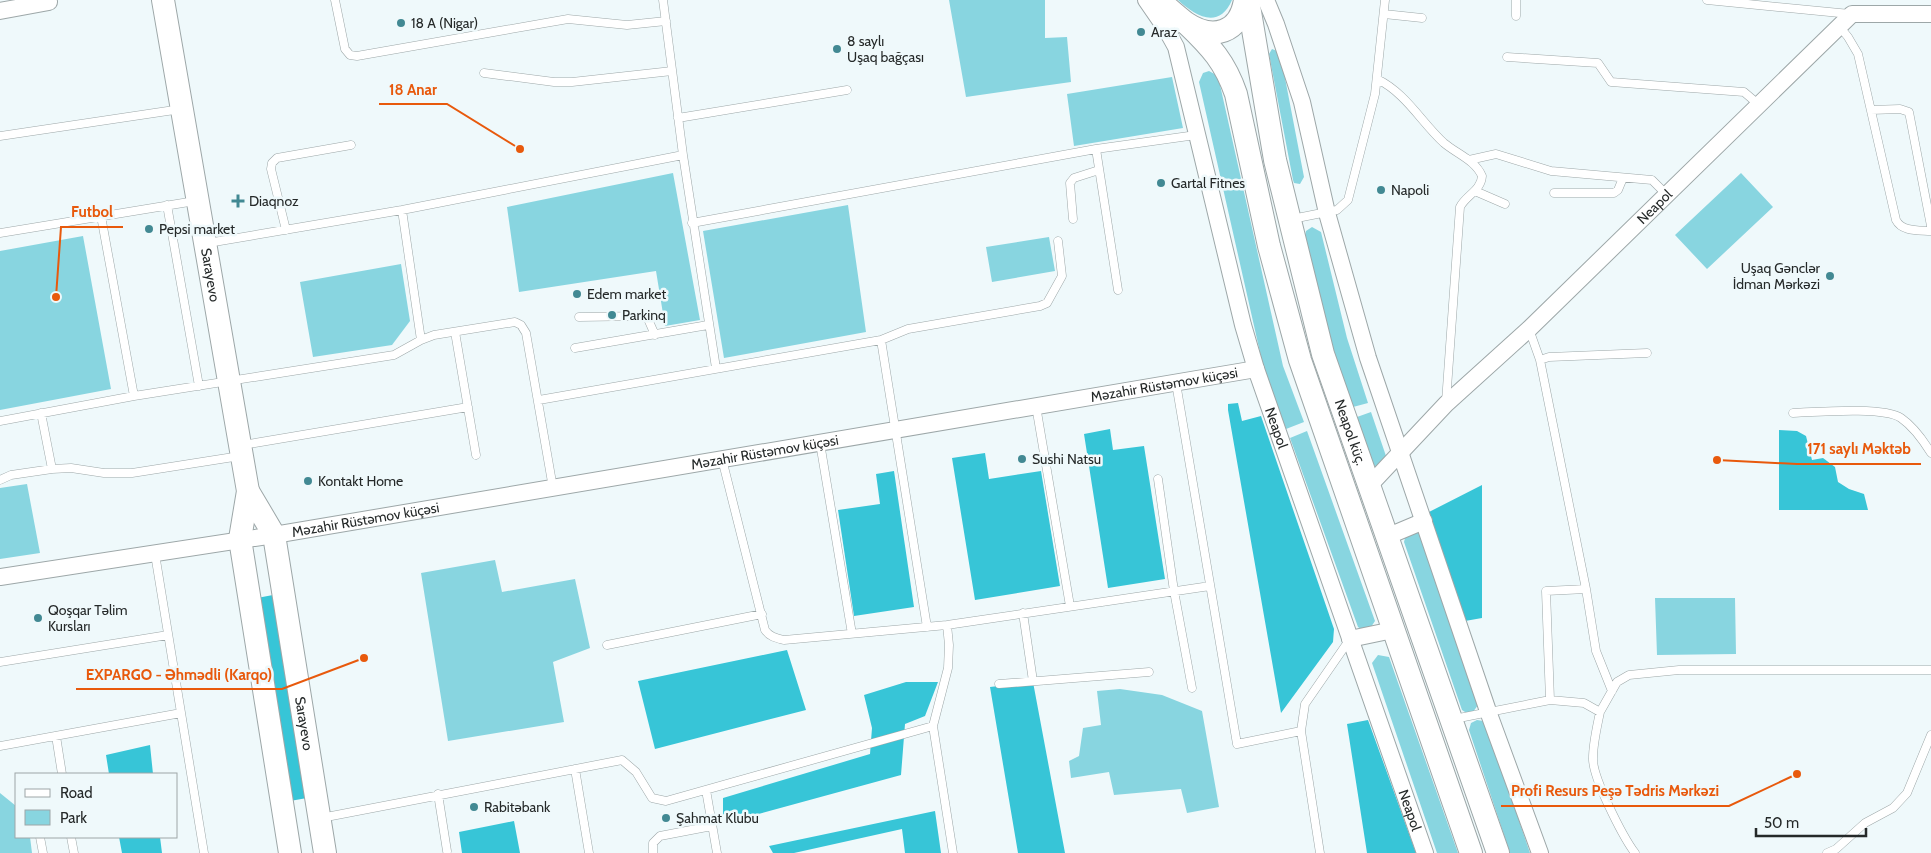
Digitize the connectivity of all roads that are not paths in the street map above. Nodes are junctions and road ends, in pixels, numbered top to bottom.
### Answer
1 (163, 0) edge
2 (335, 0) edge
3 (663, 0) edge
4 (1146, 0) edge
5 (1159, 0) edge
6 (1246, 0) edge
7 (1266, 0) edge
8 (1385, 0) edge
9 (1516, 0) edge
10 (1706, 0) edge
11 (49, 2) dead end
12 (0, 11) edge
13 (1384, 14) junction
14 (1852, 14) junction
15 (1931, 14) edge
16 (1516, 16) dead end
17 (1422, 18) dead end
18 (666, 21) junction
19 (1187, 24) junction
20 (1839, 26) junction
21 (1508, 57) dead end
22 (672, 71) junction
23 (484, 73) dead end
24 (1377, 78) junction
25 (847, 90) dead end
26 (1758, 104) junction
27 (183, 109) junction
28 (1871, 110) junction
29 (678, 118) junction
30 (1196, 135) junction
31 (0, 136) edge
32 (351, 145) dead end
33 (1096, 149) junction
34 (683, 155) junction
35 (1469, 160) junction
36 (1099, 170) junction
37 (1623, 178) junction
38 (1475, 191) junction
39 (1554, 193) dead end
40 (1668, 196) junction
41 (199, 200) junction
42 (1505, 204) dead end
43 (167, 205) junction
44 (402, 210) junction
45 (1328, 213) junction
46 (101, 216) junction
47 (1073, 220) dead end
48 (1288, 220) junction
49 (692, 223) junction
50 (1931, 226) edge
51 (286, 230) junction
52 (1931, 231) edge
53 (0, 233) edge
54 (1058, 241) dead end
55 (206, 244) junction
56 (1118, 290) dead end
57 (579, 317) dead end
58 (708, 325) junction
59 (1529, 329) junction
60 (456, 332) junction
61 (655, 335) junction
62 (421, 340) junction
63 (882, 340) junction
64 (575, 348) dead end
65 (1647, 353) dead end
66 (1540, 360) junction
67 (716, 368) junction
68 (1256, 370) junction
69 (230, 381) junction
70 (1176, 383) junction
71 (198, 386) junction
72 (134, 396) junction
73 (539, 400) junction
74 (1446, 404) junction
75 (468, 406) junction
76 (1036, 406) junction
77 (41, 413) junction
78 (1793, 413) dead end
79 (0, 421) edge
80 (895, 430) junction
81 (820, 443) junction
82 (242, 450) junction
83 (1401, 453) junction
84 (1931, 454) edge
85 (476, 455) dead end
86 (722, 459) junction
87 (52, 469) junction
88 (1158, 479) dead end
89 (0, 480) edge
90 (1368, 487) junction
91 (553, 488) junction
92 (248, 491) junction
93 (1424, 521) junction
94 (274, 535) junction
95 (1386, 537) junction
96 (240, 540) junction
97 (155, 554) junction
98 (0, 578) edge
99 (1210, 586) junction
100 (1586, 589) junction
101 (1174, 591) junction
102 (1070, 606) junction
103 (1023, 613) junction
104 (762, 614) junction
105 (947, 625) junction
106 (927, 627) junction
107 (1394, 630) junction
108 (852, 634) junction
109 (168, 635) junction
110 (1350, 640) junction
111 (607, 646) dead end
112 (0, 662) edge
113 (1931, 670) edge
114 (1149, 672) dead end
115 (1033, 681) junction
116 (999, 684) dead end
117 (1192, 688) dead end
118 (1612, 691) junction
119 (1550, 700) junction
120 (1600, 712) junction
121 (181, 713) junction
122 (1489, 714) junction
123 (1451, 720) junction
124 (933, 726) junction
125 (1301, 731) junction
126 (1931, 735) edge
127 (56, 736) junction
128 (0, 746) edge
129 (575, 769) junction
130 (62, 773) edge
131 (706, 790) junction
132 (438, 794) junction
133 (284, 811) junction
134 (318, 812) junction
135 (712, 826) junction
136 (40, 838) edge
137 (71, 838) edge
138 (447, 851) dead end
139 (43, 853) edge
140 (74, 853) edge
141 (204, 853) edge
142 (290, 853) edge
143 (325, 853) edge
144 (589, 853) edge
145 (653, 853) edge
146 (717, 853) edge
147 (953, 853) edge
148 (1320, 853) edge
149 (1425, 853) edge
150 (1472, 853) edge
151 (1498, 853) edge
152 (1540, 853) edge
153 (1635, 853) edge
154 (1827, 853) edge

1 - 27 main road, Sarayevo
2 - 18 lane
3 - 18 lane
4 - 30 street, Neapol
5 - 19 main road, Neapol küç.
6 - 19 main road
6 - 48 main road, Neapol küç.
7 - 45 street
8 - 13 lane
9 - 16 lane
10 - 14 lane
11 - 12 street
13 - 17 lane
13 - 24 lane
14 - 15 street
14 - 20 street, Neapol
18 - 22 lane
19 - 107 main road, Neapol küç.
20 - 26 street, Neapol
20 - 28 lane
21 - 26 lane
22 - 23 lane
22 - 29 lane
24 - 35 lane
24 - 45 lane
25 - 29 lane
26 - 40 street, Neapol
27 - 31 lane
27 - 41 main road, Sarayevo
28 - 50 lane
28 - 52 lane
29 - 34 lane
30 - 33 lane
30 - 68 street, Neapol
32 - 51 lane
33 - 36 lane
33 - 49 lane
34 - 44 lane
34 - 49 lane
35 - 37 lane
35 - 38 lane
36 - 47 lane
36 - 56 lane
37 - 39 lane
37 - 40 lane
38 - 42 lane
38 - 74 lane
40 - 59 street, Neapol
41 - 43 lane
41 - 55 main road, Sarayevo
43 - 46 lane
43 - 71 lane
44 - 51 lane
44 - 62 lane
45 - 48 lane
45 - 83 street
46 - 53 lane
46 - 72 lane
48 - 90 main road, Neapol küç.
49 - 58 lane
51 - 55 lane
54 - 63 lane
55 - 69 main road, Sarayevo
57 - 61 lane
58 - 61 lane
58 - 67 lane
59 - 66 lane
59 - 74 street, Neapol
60 - 62 lane
60 - 73 lane
60 - 75 lane
61 - 64 lane
62 - 69 lane
63 - 67 lane
63 - 80 lane
65 - 66 lane
66 - 100 lane
67 - 73 lane
68 - 70 street, Məzahir Rüstəmov küçəsi
68 - 110 street, Neapol
69 - 71 lane
69 - 82 main road, Sarayevo
70 - 76 street, Məzahir Rüstəmov küçəsi
70 - 99 lane
71 - 72 lane
72 - 77 lane
73 - 91 lane
74 - 83 street, Neapol
75 - 82 lane
75 - 85 lane
76 - 80 street, Məzahir Rüstəmov küçəsi
76 - 102 lane
77 - 79 lane
77 - 87 lane
78 - 84 lane
80 - 81 street, Məzahir Rüstəmov küçəsi
80 - 106 lane
81 - 86 street, Məzahir Rüstəmov küçəsi
81 - 108 lane
82 - 87 lane
82 - 92 main road, Sarayevo
83 - 90 street, Neapol
83 - 93 street
86 - 91 street, Məzahir Rüstəmov küçəsi
86 - 104 lane
87 - 89 lane
88 - 101 lane
90 - 95 main road, Neapol küç.
91 - 94 street, Məzahir Rüstəmov küçəsi
92 - 94 main road
92 - 96 main road
93 - 95 street
93 - 122 street
94 - 96 street, Məzahir Rüstəmov küçəsi
94 - 134 main road, Sarayevo
95 - 123 main road, Neapol küç.
96 - 97 street
96 - 133 main road
97 - 98 street
97 - 109 lane
99 - 101 lane
99 - 125 lane
100 - 118 lane
100 - 119 lane
101 - 102 lane
101 - 117 lane
102 - 103 lane
103 - 105 lane
103 - 115 lane
104 - 108 lane
104 - 111 lane
105 - 106 lane
105 - 124 lane
106 - 108 lane
107 - 110 street
107 - 150 main road, Neapol küç.
109 - 112 lane
109 - 121 lane
110 - 125 lane
110 - 149 street, Neapol
113 - 118 lane
114 - 115 lane
115 - 116 lane
118 - 120 lane
119 - 120 lane
119 - 122 lane
120 - 153 lane
121 - 127 lane
121 - 141 lane
122 - 123 lane
122 - 152 street
123 - 151 main road, Neapol küç.
124 - 131 lane
124 - 147 lane
125 - 148 lane
126 - 154 lane
127 - 128 lane
127 - 130 lane
129 - 131 lane
129 - 132 lane
129 - 144 lane
131 - 135 lane
132 - 134 lane
132 - 138 lane
133 - 134 main road
133 - 142 main road
134 - 143 main road, Sarayevo
135 - 145 lane
135 - 146 lane
136 - 139 lane
137 - 140 lane

